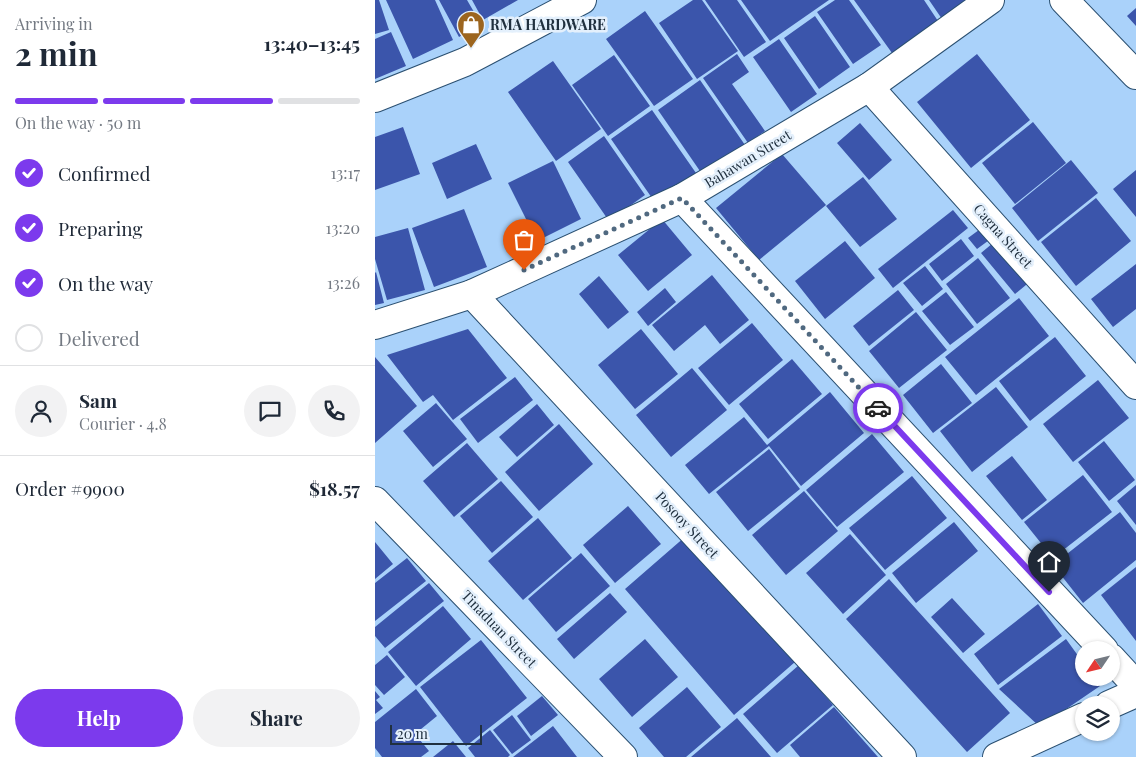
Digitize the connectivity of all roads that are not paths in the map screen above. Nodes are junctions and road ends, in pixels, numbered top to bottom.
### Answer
1 (582, 0) edge
2 (990, 0) edge
3 (1064, 0) edge
4 (1136, 75) edge
5 (869, 87) junction
6 (375, 98) edge
7 (682, 198) junction
8 (472, 294) junction
9 (375, 325) edge
10 (1136, 385) edge
11 (375, 501) edge
12 (1096, 641) edge
13 (1120, 667) edge
14 (1136, 684) edge
15 (1136, 693) edge
16 (1120, 700) edge
17 (1075, 721) edge
18 (623, 757) edge
19 (902, 757) edge
20 (997, 757) edge

1 - 6 street
2 - 5 street, Bahawan Street
3 - 4 street
5 - 7 street, Bahawan Street
5 - 10 street, Cagna Street
7 - 8 street, Bahawan Street
7 - 12 street
8 - 9 street, Bahawan Street
8 - 19 street, Posooy Street
11 - 18 street, Tinaduan Street
13 - 14 street
15 - 16 street
17 - 20 street

